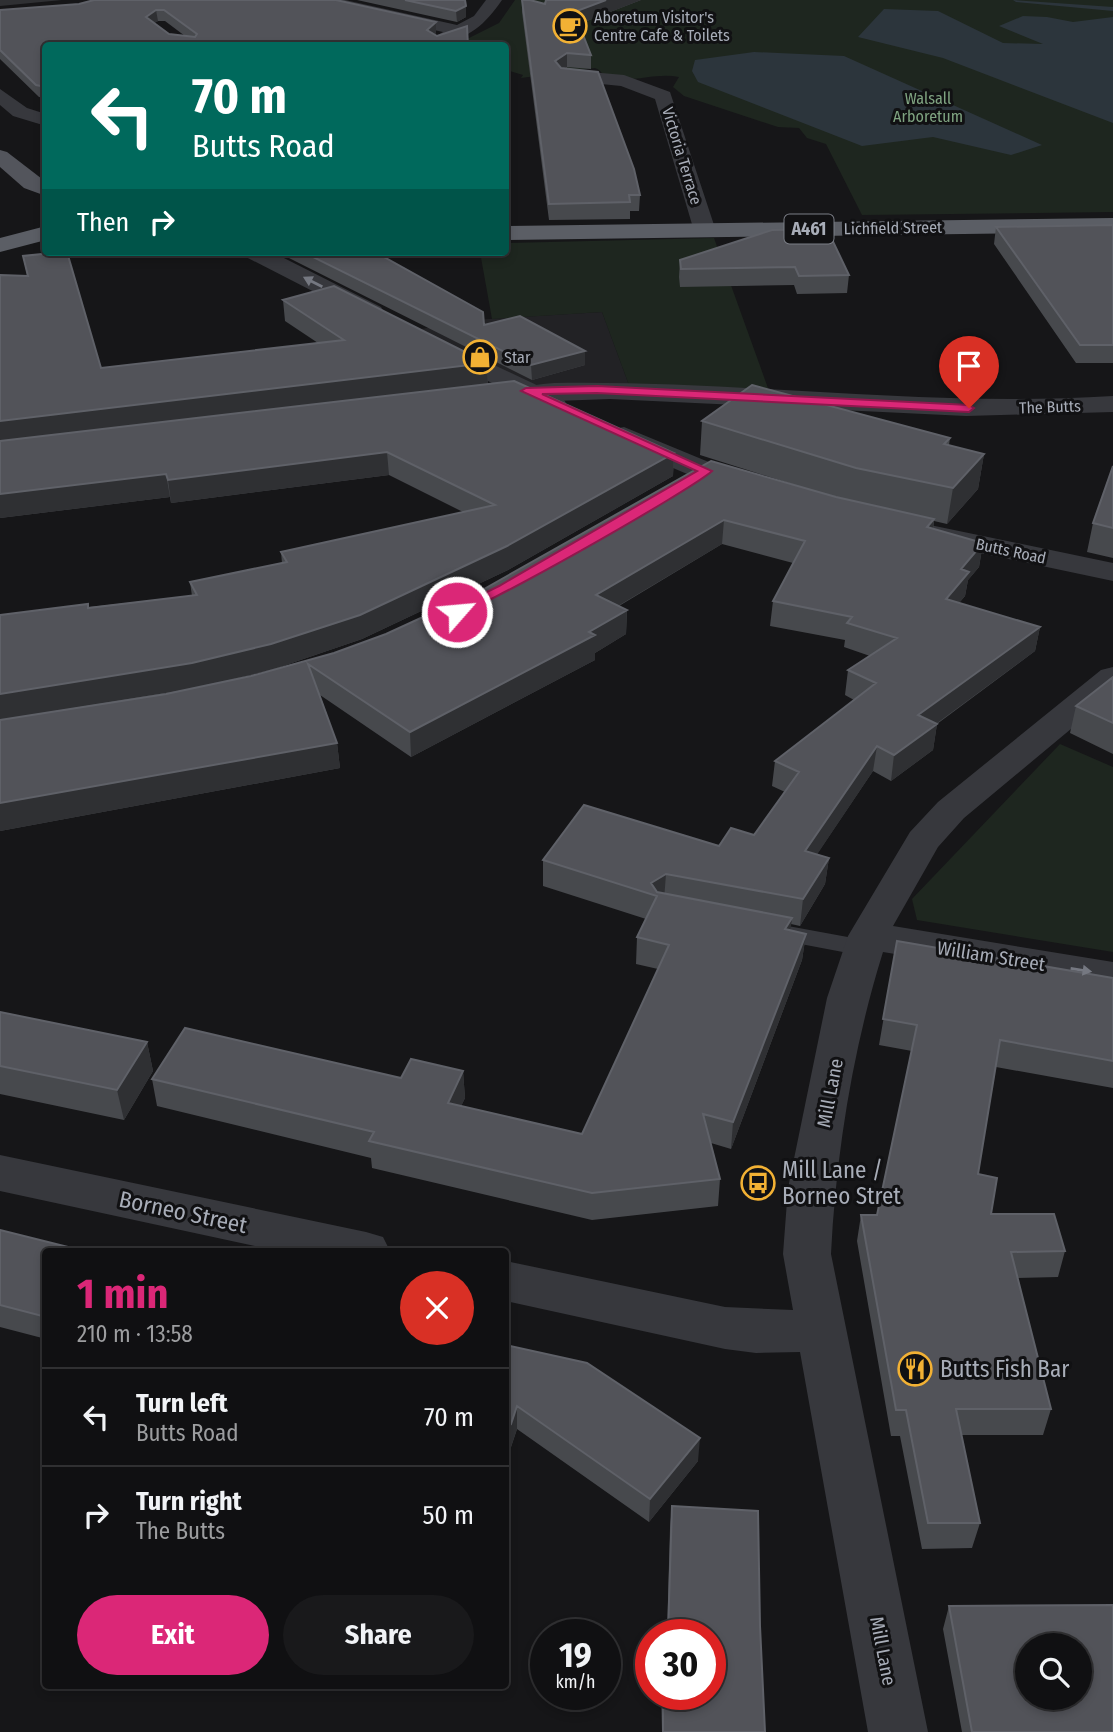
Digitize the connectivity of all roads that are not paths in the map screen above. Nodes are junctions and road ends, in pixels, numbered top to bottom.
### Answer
1 (323, 0) edge
2 (494, 0) edge
3 (463, 31) junction
4 (434, 42) edge
5 (567, 76) edge
6 (0, 95) edge
7 (42, 119) edge
8 (0, 155) edge
9 (34, 162) dead end
10 (42, 188) edge
11 (1113, 225) edge
12 (705, 231) junction
13 (40, 233) edge
14 (509, 233) edge
15 (0, 245) edge
16 (262, 256) edge
17 (390, 322) edge
18 (415, 334) edge
19 (526, 391) junction
20 (473, 398) edge
21 (1113, 404) edge
22 (706, 471) junction
23 (768, 489) edge
24 (670, 491) edge
25 (898, 526) edge
26 (1113, 572) edge
27 (1113, 677) edge
28 (756, 928) edge
29 (866, 942) junction
30 (1113, 976) edge
31 (0, 1173) edge
32 (352, 1248) edge
33 (509, 1282) edge
34 (821, 1331) junction
35 (898, 1732) edge

1 - 3 street
2 - 3 street
3 - 4 street
5 - 12 street, Victoria Terrace
6 - 7 street
8 - 9 main road
8 - 10 main road
11 - 12 highway, Lichfield Street / A461
12 - 14 highway, Lichfield Street / A461
13 - 15 highway
17 -> 16 street
18 - 19 street
19 - 20 street, The Butts
19 - 21 street, The Butts
19 - 22 street
22 - 23 street
22 - 24 street
25 - 26 street, Butts Road
27 - 29 street, Mill Lane
28 - 29 lane
29 -> 30 street, William Street
29 - 34 street, Mill Lane
31 - 32 street, Borneo Street
33 - 34 street
34 - 35 street, Mill Lane

